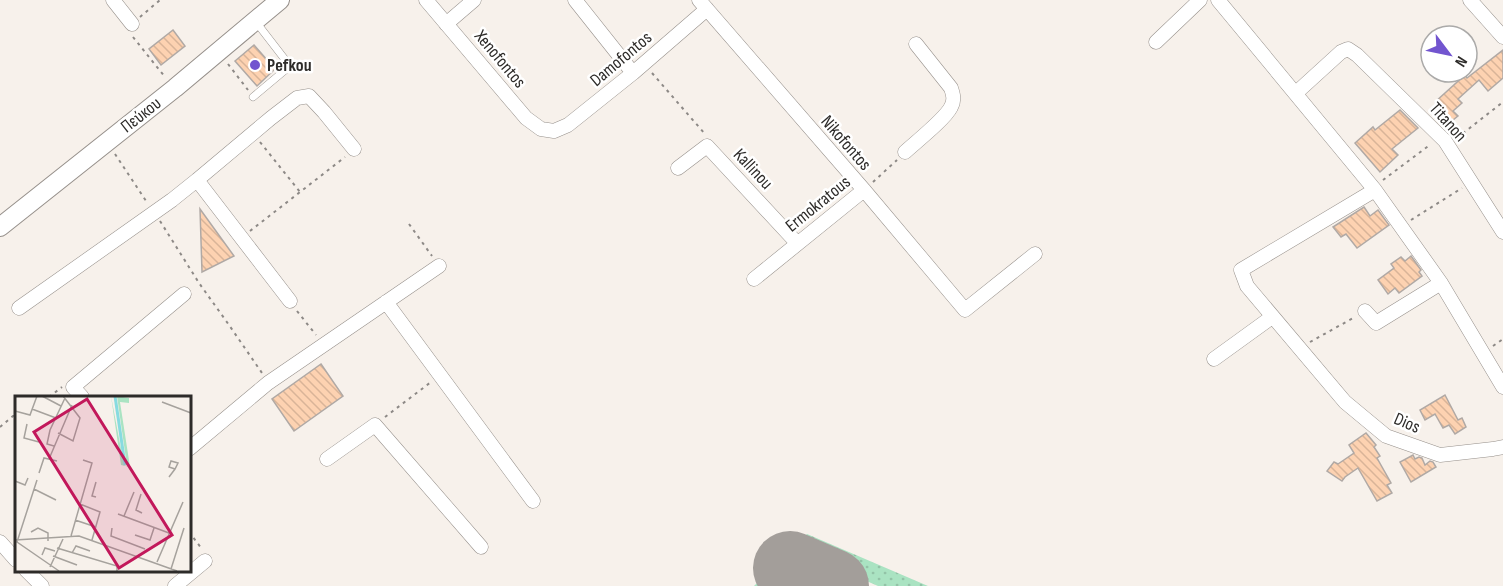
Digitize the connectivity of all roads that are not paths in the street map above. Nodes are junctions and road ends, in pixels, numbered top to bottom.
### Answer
1 (113, 0) edge
2 (280, 0) edge
3 (426, 0) edge
4 (474, 0) edge
5 (575, 0) edge
6 (1200, 0) edge
7 (1218, 0) edge
8 (1470, 0) edge
9 (703, 5) edge
10 (255, 22) junction
11 (132, 24) road end
12 (446, 24) junction
13 (1503, 37) edge
14 (1156, 42) dead end
15 (916, 44) dead end
16 (639, 69) junction
17 (1296, 93) junction
18 (253, 97) road end
19 (554, 131) joint
20 (354, 149) road end
21 (905, 152) road end
22 (678, 168) dead end
23 (197, 180) junction
24 (1374, 189) junction
25 (864, 190) junction
26 (0, 227) edge
27 (1503, 232) edge
28 (797, 243) junction
29 (1035, 254) dead end
30 (438, 266) road end
31 (754, 279) dead end
32 (1441, 283) junction
33 (184, 294) dead end
34 (290, 301) road end
35 (386, 302) junction
36 (19, 308) dead end
37 (1365, 311) road end
38 (1272, 316) junction
39 (1214, 359) dead end
40 (1503, 387) edge
41 (81, 396) edge
42 (190, 447) edge
43 (1503, 447) edge
44 (327, 459) dead end
45 (533, 501) dead end
46 (0, 542) edge
47 (481, 547) dead end
48 (15, 559) edge
49 (205, 561) road end
50 (175, 586) edge

1 - 11 street
2 - 10 main road, Πεύκου
3 - 12 street, Xenofontos
4 - 12 street
5 - 16 street
6 - 14 street
7 - 17 street
8 - 13 street
9 - 16 street, Damofontos
9 - 25 street, Nikofontos
10 - 18 lane
10 - 26 main road, Πεύκου
12 - 19 street, Xenofontos
15 - 21 street
16 - 19 street, Damofontos
17 - 24 street
17 - 27 street, Titanon
20 - 23 street
22 - 28 street, Kallinou
23 - 34 street
23 - 36 street
24 - 32 street
24 - 38 street, Dios
25 - 28 street, Ermokratous
25 - 29 street, Nikofontos
28 - 31 street, Ermokratous
30 - 35 street
32 - 37 street
32 - 40 street
33 - 41 street
35 - 42 street
35 - 45 street
38 - 39 street
38 - 43 street, Dios
44 - 47 street
46 - 48 street
49 - 50 street

